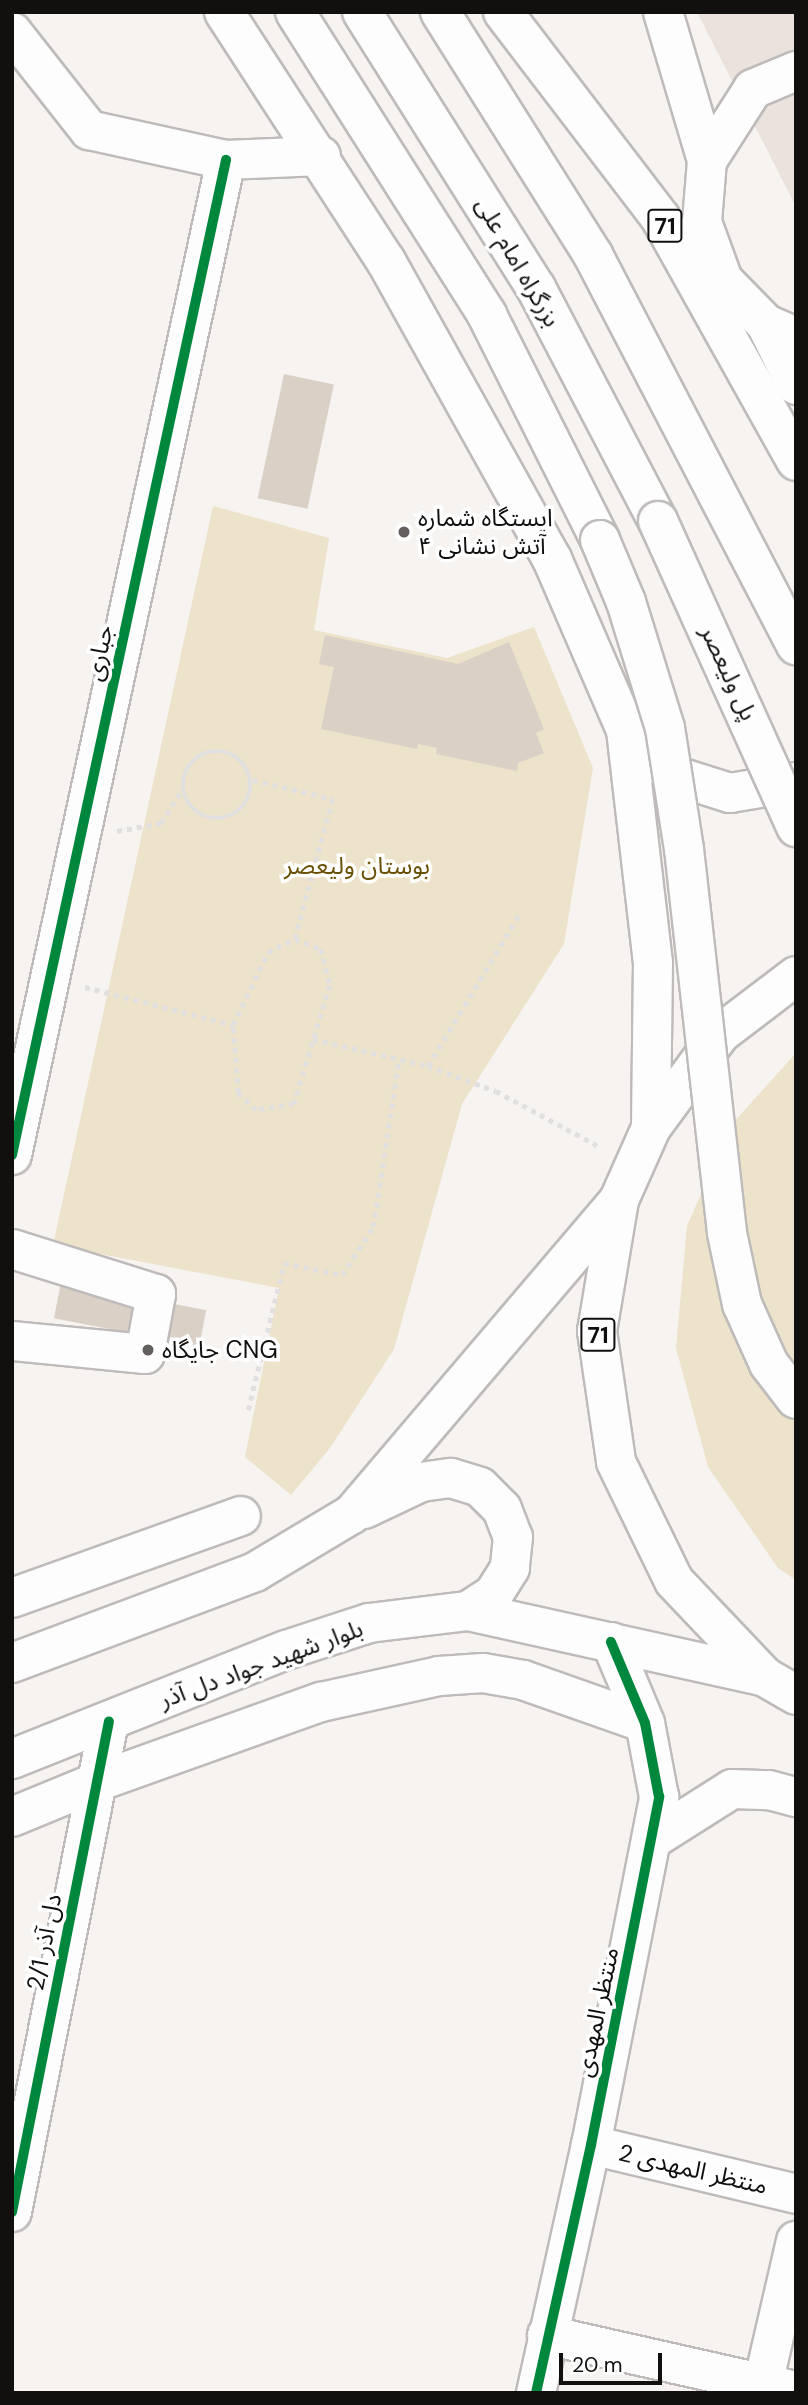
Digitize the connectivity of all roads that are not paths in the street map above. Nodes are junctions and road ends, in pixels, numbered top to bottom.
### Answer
1 (224, 12) edge
2 (295, 12) edge
3 (362, 12) edge
4 (440, 12) edge
5 (663, 12) edge
6 (507, 17) edge
7 (12, 32) edge
8 (796, 71) edge
9 (321, 156) junction
10 (226, 160) junction
11 (707, 161) junction
12 (781, 330) edge
13 (796, 385) edge
14 (796, 461) edge
15 (658, 521) joint
16 (796, 645) edge
17 (626, 730) junction
18 (796, 782) edge
19 (796, 827) edge
20 (796, 976) edge
21 (651, 1128) junction
22 (12, 1155) edge
23 (619, 1200) junction
24 (12, 1249) edge
25 (12, 1341) edge
26 (796, 1399) edge
27 (352, 1514) junction
28 (241, 1517) dead end
29 (12, 1598) edge
30 (468, 1611) junction
31 (611, 1642) junction
32 (12, 1663) edge
33 (780, 1686) edge
34 (109, 1721) junction
35 (645, 1723) junction
36 (12, 1759) edge
37 (97, 1782) junction
38 (796, 1797) edge
39 (12, 1818) edge
40 (653, 1839) junction
41 (591, 2145) junction
42 (796, 2194) edge
43 (12, 2212) edge
44 (796, 2241) edge
45 (547, 2335) junction
46 (779, 2388) edge
47 (536, 2393) edge

1 - 9 main road, 71
2 - 26 main road, bridge
3 - 15 main road, بزرگراه امام علی
4 - 16 main road
5 - 11 main road
6 - 14 main road, 71
7 - 10 main road
8 - 11 main road
9 - 10 main road
9 - 17 main road, 71
10 - 22 main road, جباری
11 - 12 main road
12 - 13 main road
15 - 19 main road, پل ولیعصر, bridge
17 - 18 main road
17 - 21 main road, 71
20 - 21 main road, 71
21 - 23 main road, 71
23 - 27 main road
23 - 33 main road, 71
24 - 25 main road
27 - 30 main road
27 - 32 main road
28 - 29 main road
30 - 31 main road, بلوار شهید جواد دل آذر
30 - 34 main road, بلوار شهید جواد دل آذر
31 - 33 main road, بلوار شهید جواد دل آذر
31 - 35 main road, منتظر المهدی
34 - 36 main road, بلوار شهید جواد دل آذر
34 - 37 main road, دل آذر 2/1
35 - 37 main road
35 - 40 main road, منتظر المهدی
37 - 39 main road
37 - 43 main road, دل آذر 2/1
38 - 40 main road
40 - 41 main road, منتظر المهدی
41 - 42 main road, منتظر المهدی 2
41 - 45 main road, منتظر المهدی
44 - 46 main road
45 - 46 main road
45 - 47 main road, منتظر المهدی

